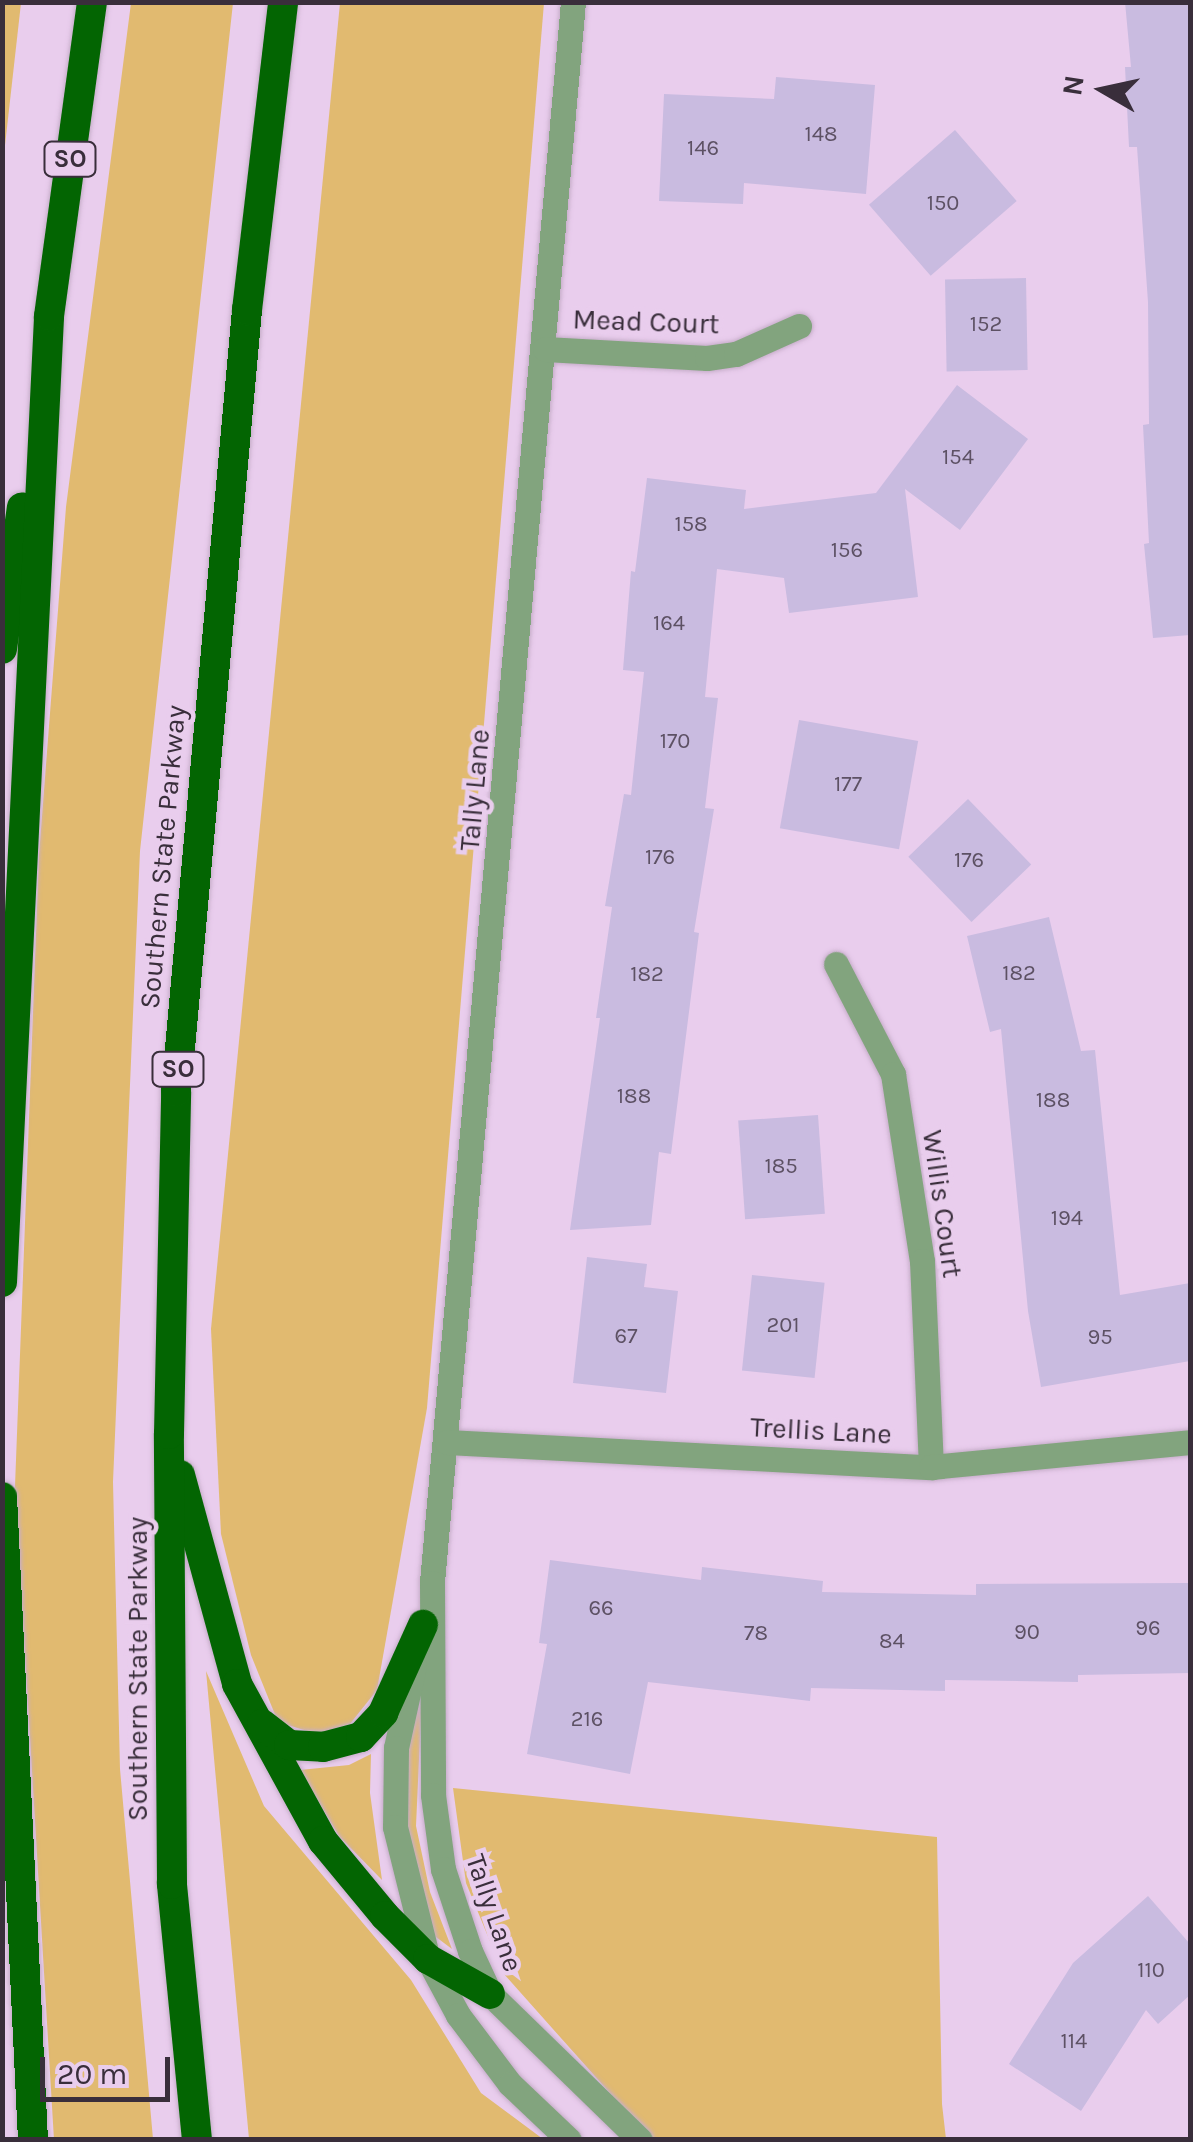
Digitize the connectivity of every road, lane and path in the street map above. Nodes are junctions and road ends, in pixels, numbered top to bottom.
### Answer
1 (92, 2) edge
2 (283, 2) edge
3 (573, 2) edge
4 (48, 316) junction
5 (799, 326) dead end
6 (545, 349) junction
7 (2, 650) edge
8 (836, 964) dead end
9 (2, 1282) edge
10 (169, 1434) junction
11 (447, 1442) junction
12 (1190, 1442) edge
13 (931, 1467) junction
14 (2, 1497) edge
15 (432, 1582) junction
16 (423, 1625) junction
17 (256, 1719) junction
18 (428, 1959) junction
19 (490, 1994) junction
20 (33, 2140) edge
21 (197, 2140) edge
22 (569, 2140) edge
23 (640, 2140) edge

1 - 4 highway, SO
2 - 10 highway, Southern State Parkway / SO
3 - 6 street, Tally Lane
4 - 7 highway
4 - 9 highway, SO
5 - 6 street, Mead Court
6 - 11 street, Tally Lane
8 - 13 street, Willis Court
10 - 17 highway
10 - 21 highway, Southern State Parkway / SO
11 - 13 street, Trellis Lane
11 - 15 street, Tally Lane
12 - 13 street, Trellis Lane
14 - 20 highway
15 - 16 street, Tally Lane
15 - 19 street, Tally Lane
16 - 17 highway
16 - 18 street, Tally Lane
17 - 18 highway
18 - 19 highway
18 - 22 street, Tally Lane
19 - 23 street, Tally Lane

